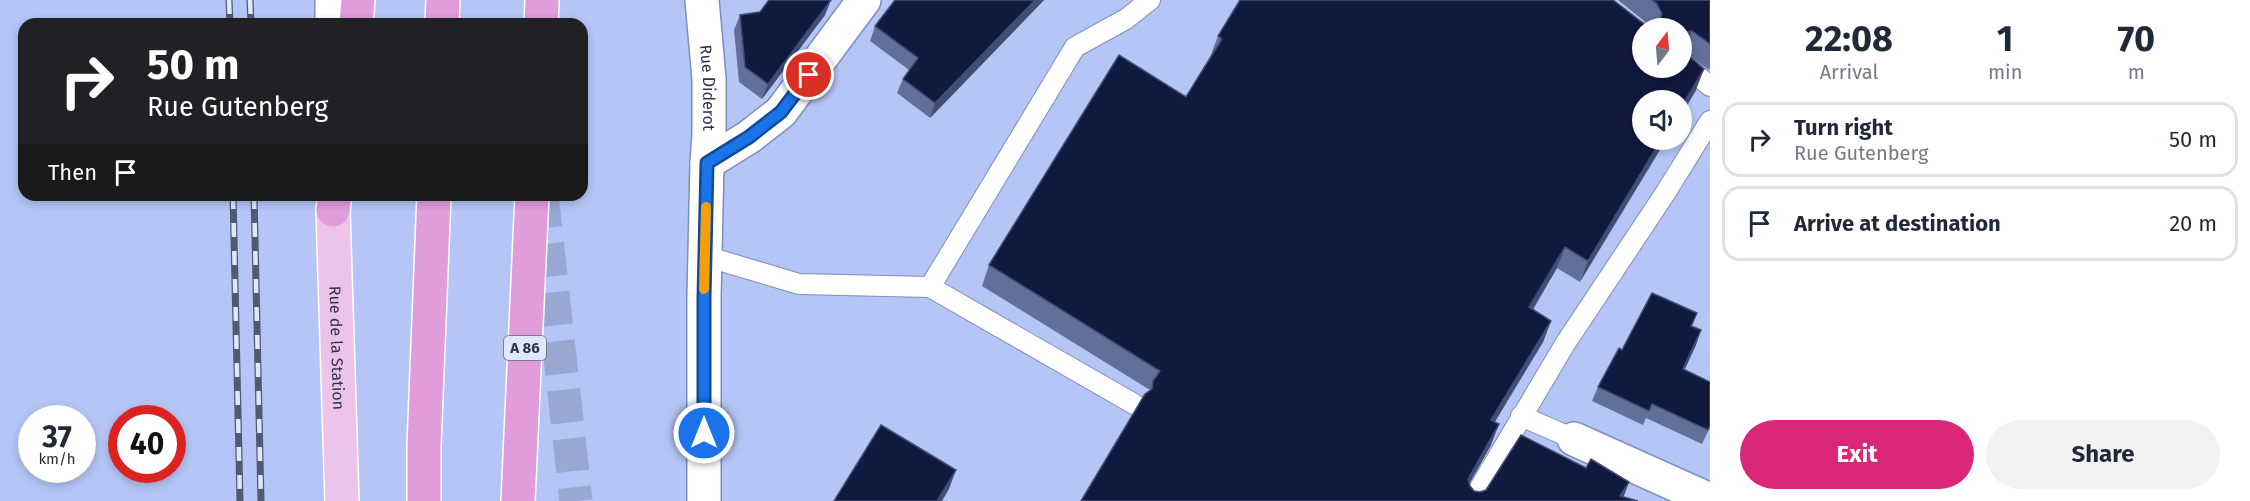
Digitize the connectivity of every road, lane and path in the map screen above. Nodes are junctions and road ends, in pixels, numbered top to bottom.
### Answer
1 (332, 0) edge
2 (358, 0) edge
3 (443, 0) edge
4 (542, 0) edge
5 (702, 0) edge
6 (864, 0) edge
7 (1150, 0) edge
8 (332, 18) edge
9 (356, 18) edge
10 (442, 18) edge
11 (541, 18) edge
12 (1692, 72) edge
13 (1710, 86) edge
14 (1710, 121) edge
15 (707, 163) junction
16 (334, 201) edge
17 (434, 201) edge
18 (532, 201) edge
19 (705, 256) junction
20 (930, 287) junction
21 (1134, 404) dead end
22 (1521, 416) junction
23 (1574, 439) joint
24 (1710, 500) edge
25 (342, 501) edge
26 (424, 501) edge
27 (518, 501) edge
28 (704, 501) edge
29 (1472, 501) edge

1 - 8 street
2 - 9 highway
3 - 10 highway
4 - 11 highway
5 - 15 street, Rue Diderot
6 - 15 street
7 - 20 lane
12 - 13 lane
14 - 22 lane
15 - 19 street, Rue Diderot
16 - 25 main road, Rue de la Station
17 - 26 highway
18 - 27 highway, A 86
19 - 20 lane
19 - 28 street, Rue Diderot
20 - 21 lane
22 - 23 lane
22 - 29 lane
23 - 24 street

